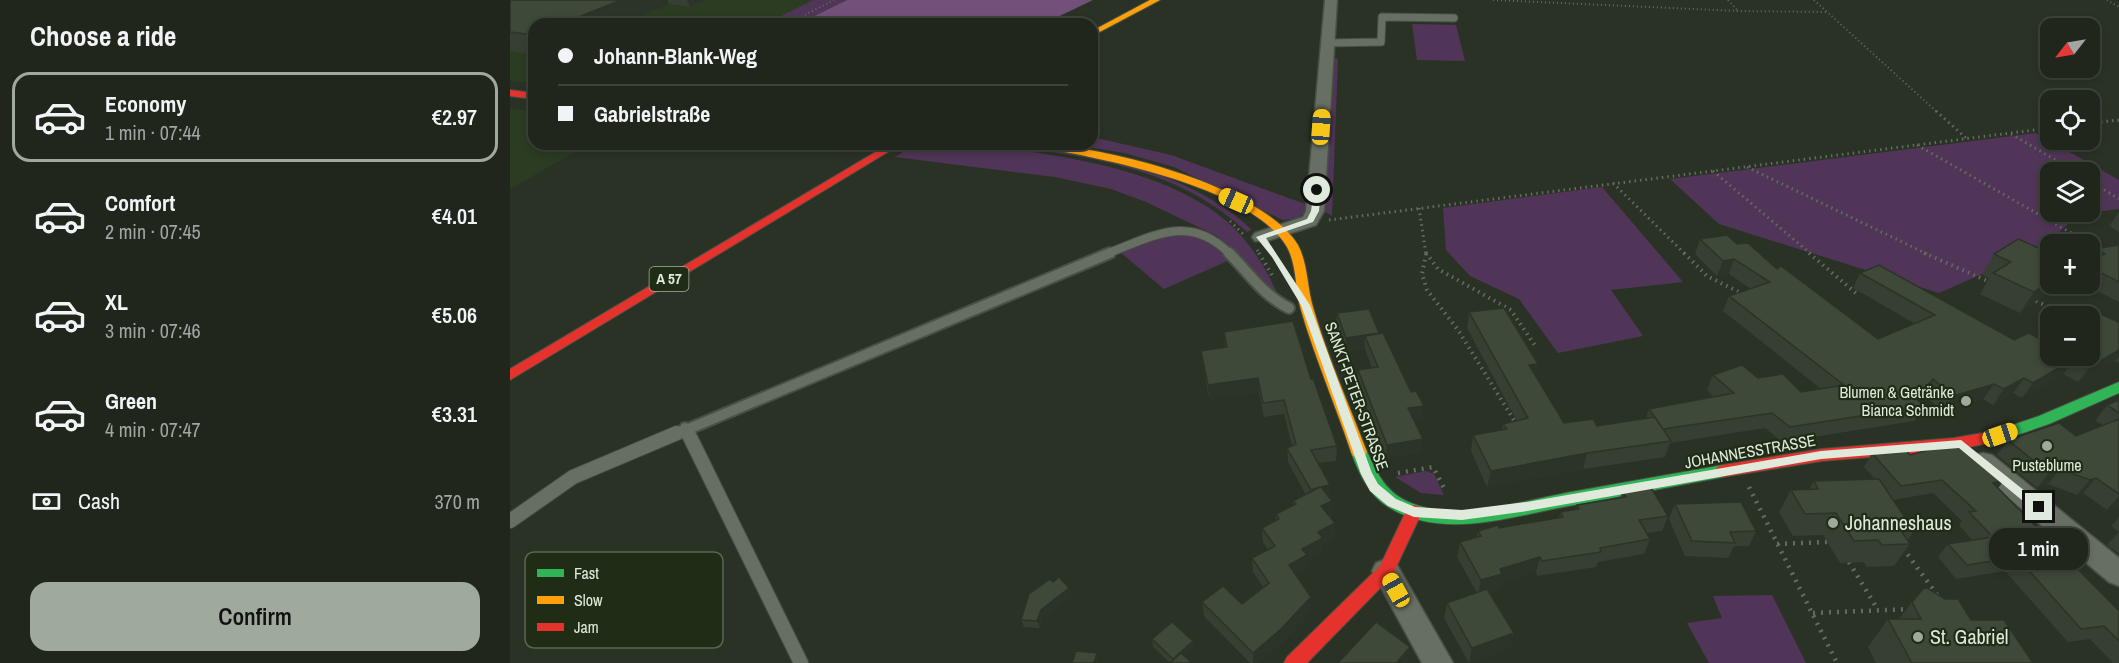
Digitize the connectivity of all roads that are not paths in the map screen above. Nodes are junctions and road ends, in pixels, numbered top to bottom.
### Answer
1 (1134, 0) edge
2 (1156, 0) edge
3 (1331, 0) edge
4 (1098, 18) edge
5 (1454, 18) dead end
6 (1098, 31) edge
7 (1327, 43) junction
8 (510, 93) edge
9 (528, 95) edge
10 (886, 150) edge
11 (1056, 150) edge
12 (1199, 184) junction
13 (1281, 230) junction
14 (1259, 243) joint
15 (1287, 273) dead end
16 (1306, 305) junction
17 (1289, 308) road end
18 (510, 375) edge
19 (2119, 387) edge
20 (685, 428) junction
21 (1961, 444) junction
22 (1414, 512) junction
23 (510, 521) edge
24 (1386, 571) junction
25 (2119, 574) edge
26 (801, 663) edge
27 (1294, 663) edge
28 (1438, 663) edge

1 - 4 main road
2 - 6 main road
3 - 7 street
5 - 7 lane
7 - 13 street
8 - 9 main road
10 - 18 main road, A 57
11 - 12 main road, SANKT-PETER-STRASSE
12 - 13 main road, SANKT-PETER-STRASSE
12 - 14 main road, SANKT-PETER-STRASSE
13 - 14 street
13 - 16 main road, SANKT-PETER-STRASSE
15 - 16 main road, SANKT-PETER-STRASSE
16 - 22 main road, SANKT-PETER-STRASSE
17 - 20 lane
19 - 21 main road, JOHANNESSTRASSE
20 - 23 lane
20 - 26 lane
21 - 22 main road, JOHANNESSTRASSE
21 - 25 street
22 - 24 main road
24 - 27 main road
24 - 28 street

